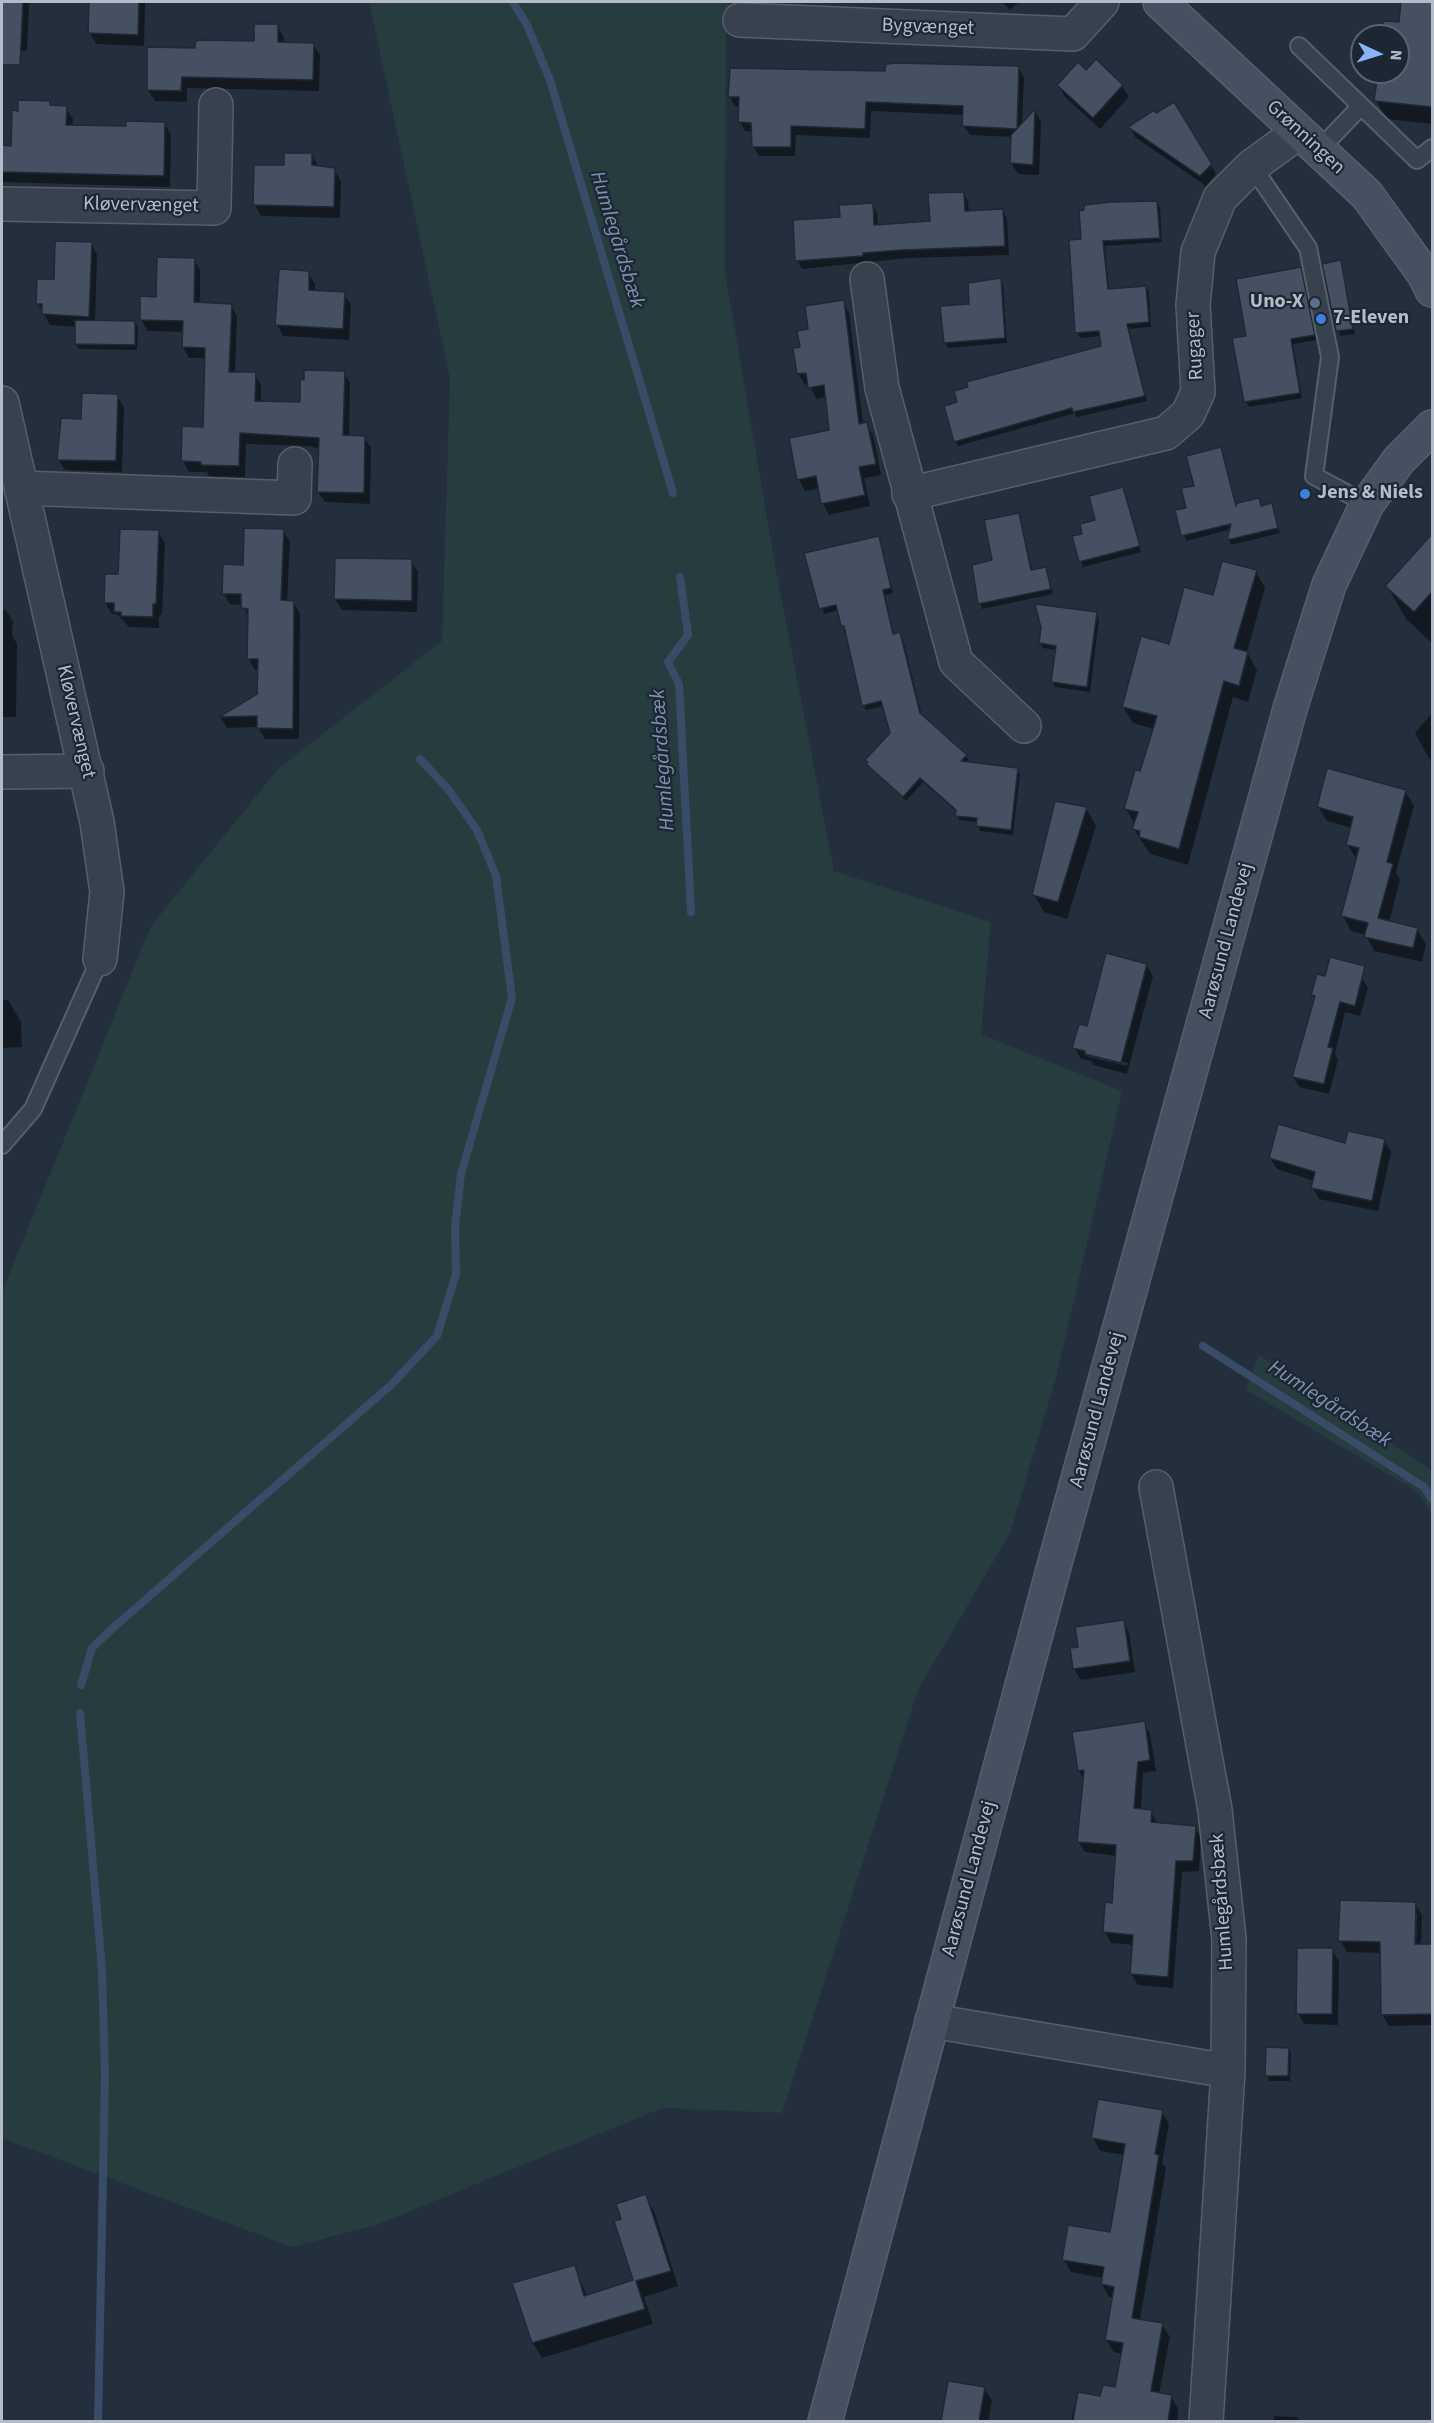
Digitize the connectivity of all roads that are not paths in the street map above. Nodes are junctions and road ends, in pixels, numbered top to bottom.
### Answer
1 (1102, 2) edge
2 (1160, 2) edge
3 (740, 20) dead end
4 (1299, 46) dead end
5 (216, 105) dead end
6 (1361, 106) junction
7 (1309, 141) junction
8 (1432, 148) edge
9 (1252, 166) junction
10 (2, 204) edge
11 (1430, 276) edge
12 (867, 279) dead end
13 (2, 403) edge
14 (1432, 427) edge
15 (296, 464) dead end
16 (21, 488) junction
17 (909, 494) junction
18 (1367, 504) junction
19 (1024, 726) dead end
20 (87, 771) junction
21 (2, 772) edge
22 (100, 959) joint
23 (2, 1145) edge
24 (1156, 1487) dead end
25 (932, 2021) junction
26 (1228, 2071) junction
27 (825, 2421) edge
28 (1206, 2421) edge

1 - 3 street, Bygvænget
2 - 7 street, Grønningen
4 - 6 lane
5 - 10 street, Kløvervænget
6 - 7 lane
6 - 8 lane
7 - 9 street, Rugager
7 - 11 street, Grønningen
9 - 17 street, Rugager
9 - 18 lane
12 - 17 street
13 - 16 street, Kløvervænget
14 - 18 street, Aarøsund Landevej
15 - 16 street
16 - 20 street, Kløvervænget
17 - 19 street
18 - 25 street, Aarøsund Landevej
20 - 21 street
20 - 22 street, Kløvervænget
22 - 23 lane
24 - 26 street, Humlegårdsbæk
25 - 26 street
25 - 27 street, Aarøsund Landevej
26 - 28 street, Humlegårdsbæk

